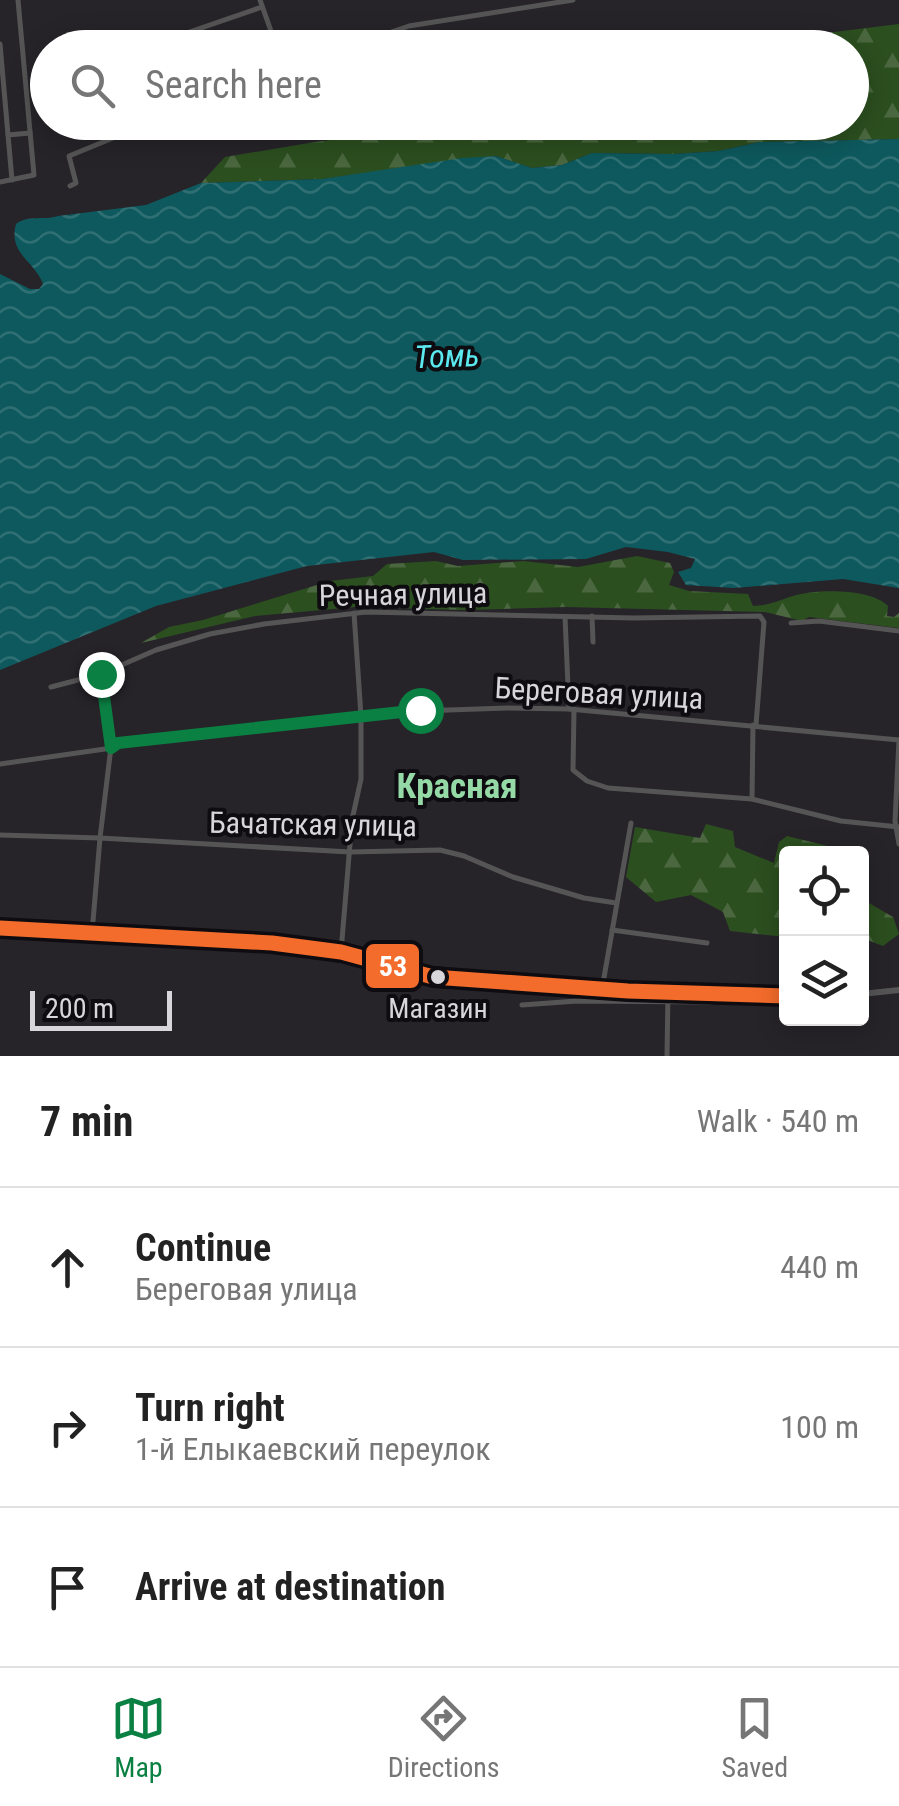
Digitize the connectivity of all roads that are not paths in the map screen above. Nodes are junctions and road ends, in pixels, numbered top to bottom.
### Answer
1 (18, 0) edge
2 (574, 0) edge
3 (261, 4) edge
4 (191, 30) edge
5 (270, 30) edge
6 (397, 30) edge
7 (0, 44) edge
8 (30, 133) joint
9 (8, 136) junction
10 (31, 140) edge
11 (108, 140) edge
12 (12, 180) junction
13 (0, 182) edge
14 (70, 186) dead end
15 (354, 613) junction
16 (565, 615) junction
17 (592, 616) junction
18 (791, 622) dead end
19 (899, 631) edge
20 (593, 642) dead end
21 (101, 674) junction
22 (51, 687) dead end
23 (571, 709) junction
24 (361, 716) junction
25 (754, 725) junction
26 (899, 740) edge
27 (111, 748) junction
28 (0, 764) edge
29 (752, 799) junction
30 (631, 823) dead end
31 (897, 827) edge
32 (0, 836) edge
33 (100, 838) junction
34 (899, 844) edge
35 (350, 852) junction
36 (616, 903) junction
37 (0, 928) edge
38 (612, 930) junction
39 (92, 933) junction
40 (707, 944) dead end
41 (341, 952) junction
42 (577, 988) junction
43 (602, 989) junction
44 (899, 990) edge
45 (869, 993) edge
46 (779, 996) edge
47 (668, 997) junction
48 (577, 1001) junction
49 (711, 1002) dead end
50 (522, 1004) dead end
51 (666, 1056) edge

1 - 8 street
2 - 6 street
3 - 4 street
3 - 5 street
7 - 9 street
8 - 9 street
9 - 12 street
10 - 12 street
11 - 14 street
12 - 13 street
15 - 16 street, Речная улица
15 - 21 street, Речная улица
15 - 24 street
16 - 17 street, Речная улица
16 - 23 street
17 - 20 street
17 - 25 street, Речная улица
18 - 19 street
21 - 22 street, Речная улица
21 - 27 street
23 - 24 street, Береговая улица
23 - 25 street, Береговая улица
23 - 29 street
24 - 27 street, Береговая улица
24 - 35 street
25 - 26 street, Береговая улица
25 - 29 street
26 - 31 street
27 - 28 street, Береговая улица
27 - 33 street
29 - 31 street
30 - 36 street
31 - 34 street
32 - 33 street, Бачатская улица
33 - 35 street, Бачатская улица
33 - 39 street
35 - 36 street, Бачатская улица
35 - 41 street
36 - 38 street
37 - 39 street
38 - 40 street
38 - 43 street
39 - 41 street
41 - 42 street
42 - 43 street
42 - 48 street
43 - 47 street
44 - 45 street
46 - 47 street
47 - 48 street
47 - 49 street
47 - 51 street
48 - 50 street

